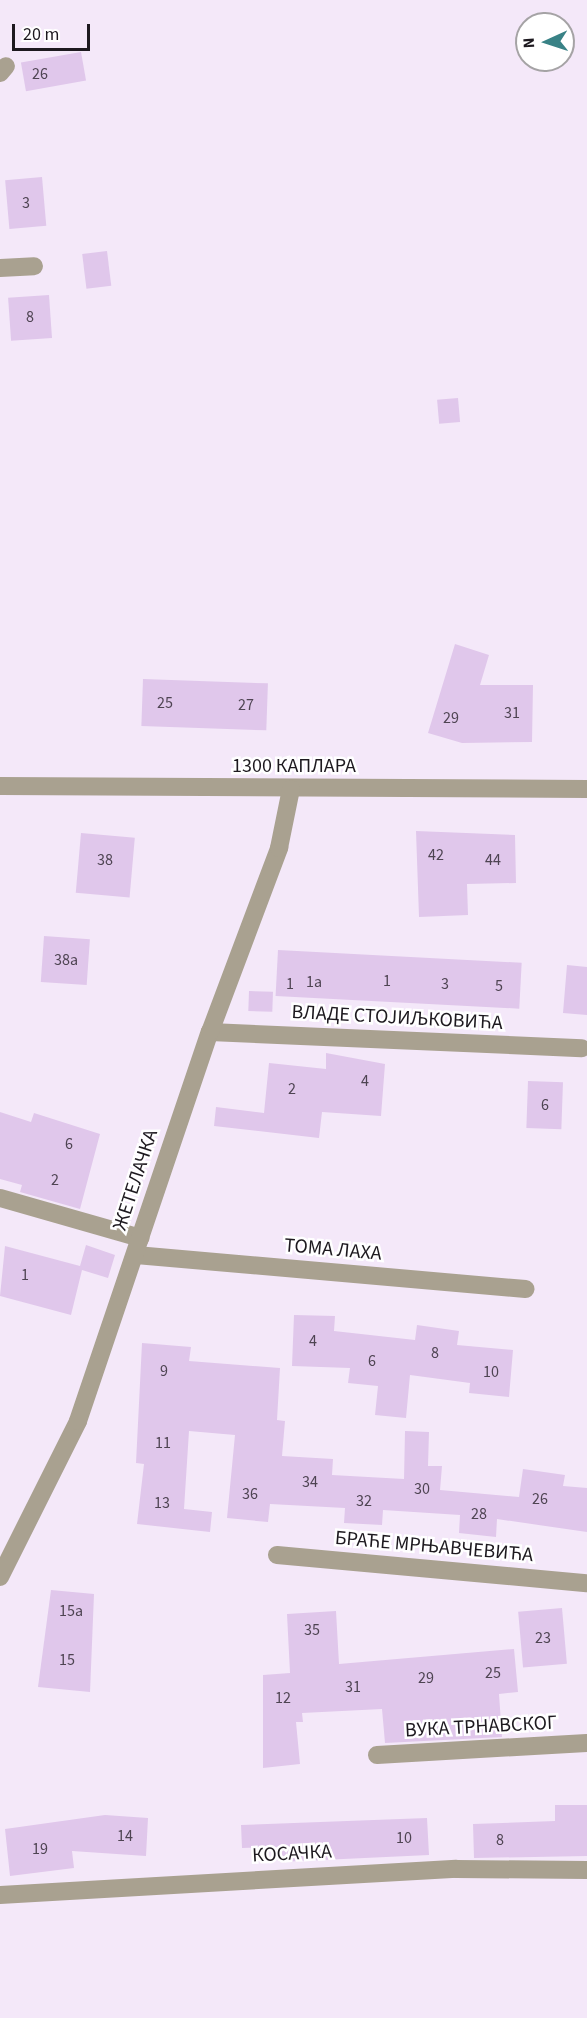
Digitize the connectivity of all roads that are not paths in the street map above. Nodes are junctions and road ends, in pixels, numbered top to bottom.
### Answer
1 (34, 266) dead end
2 (0, 268) edge
3 (0, 786) edge
4 (291, 789) junction
5 (587, 789) edge
6 (210, 1032) junction
7 (582, 1048) dead end
8 (0, 1198) edge
9 (138, 1247) junction
10 (526, 1289) dead end
11 (277, 1555) dead end
12 (0, 1577) edge
13 (587, 1582) edge
14 (587, 1743) edge
15 (377, 1755) dead end
16 (587, 1869) edge
17 (0, 1895) edge

1 - 2 street
3 - 4 street, 1300 КАПЛАРА
4 - 5 street, 1300 КАПЛАРА
4 - 6 street, ЖЕТЕЛАЧКА
6 - 7 street, ВЛАДЕ СТОЈИЉКОВИЋА
6 - 9 street, ЖЕТЕЛАЧКА
8 - 9 street, ТОМА ЛАХА
9 - 10 street, ТОМА ЛАХА
9 - 12 street, ЖЕТЕЛАЧКА
11 - 13 street, БРАЋЕ МРЊАВЧЕВИЋА
14 - 15 street, ВУКА ТРНАВСКОГ
16 - 17 street, КОСАЧКА

